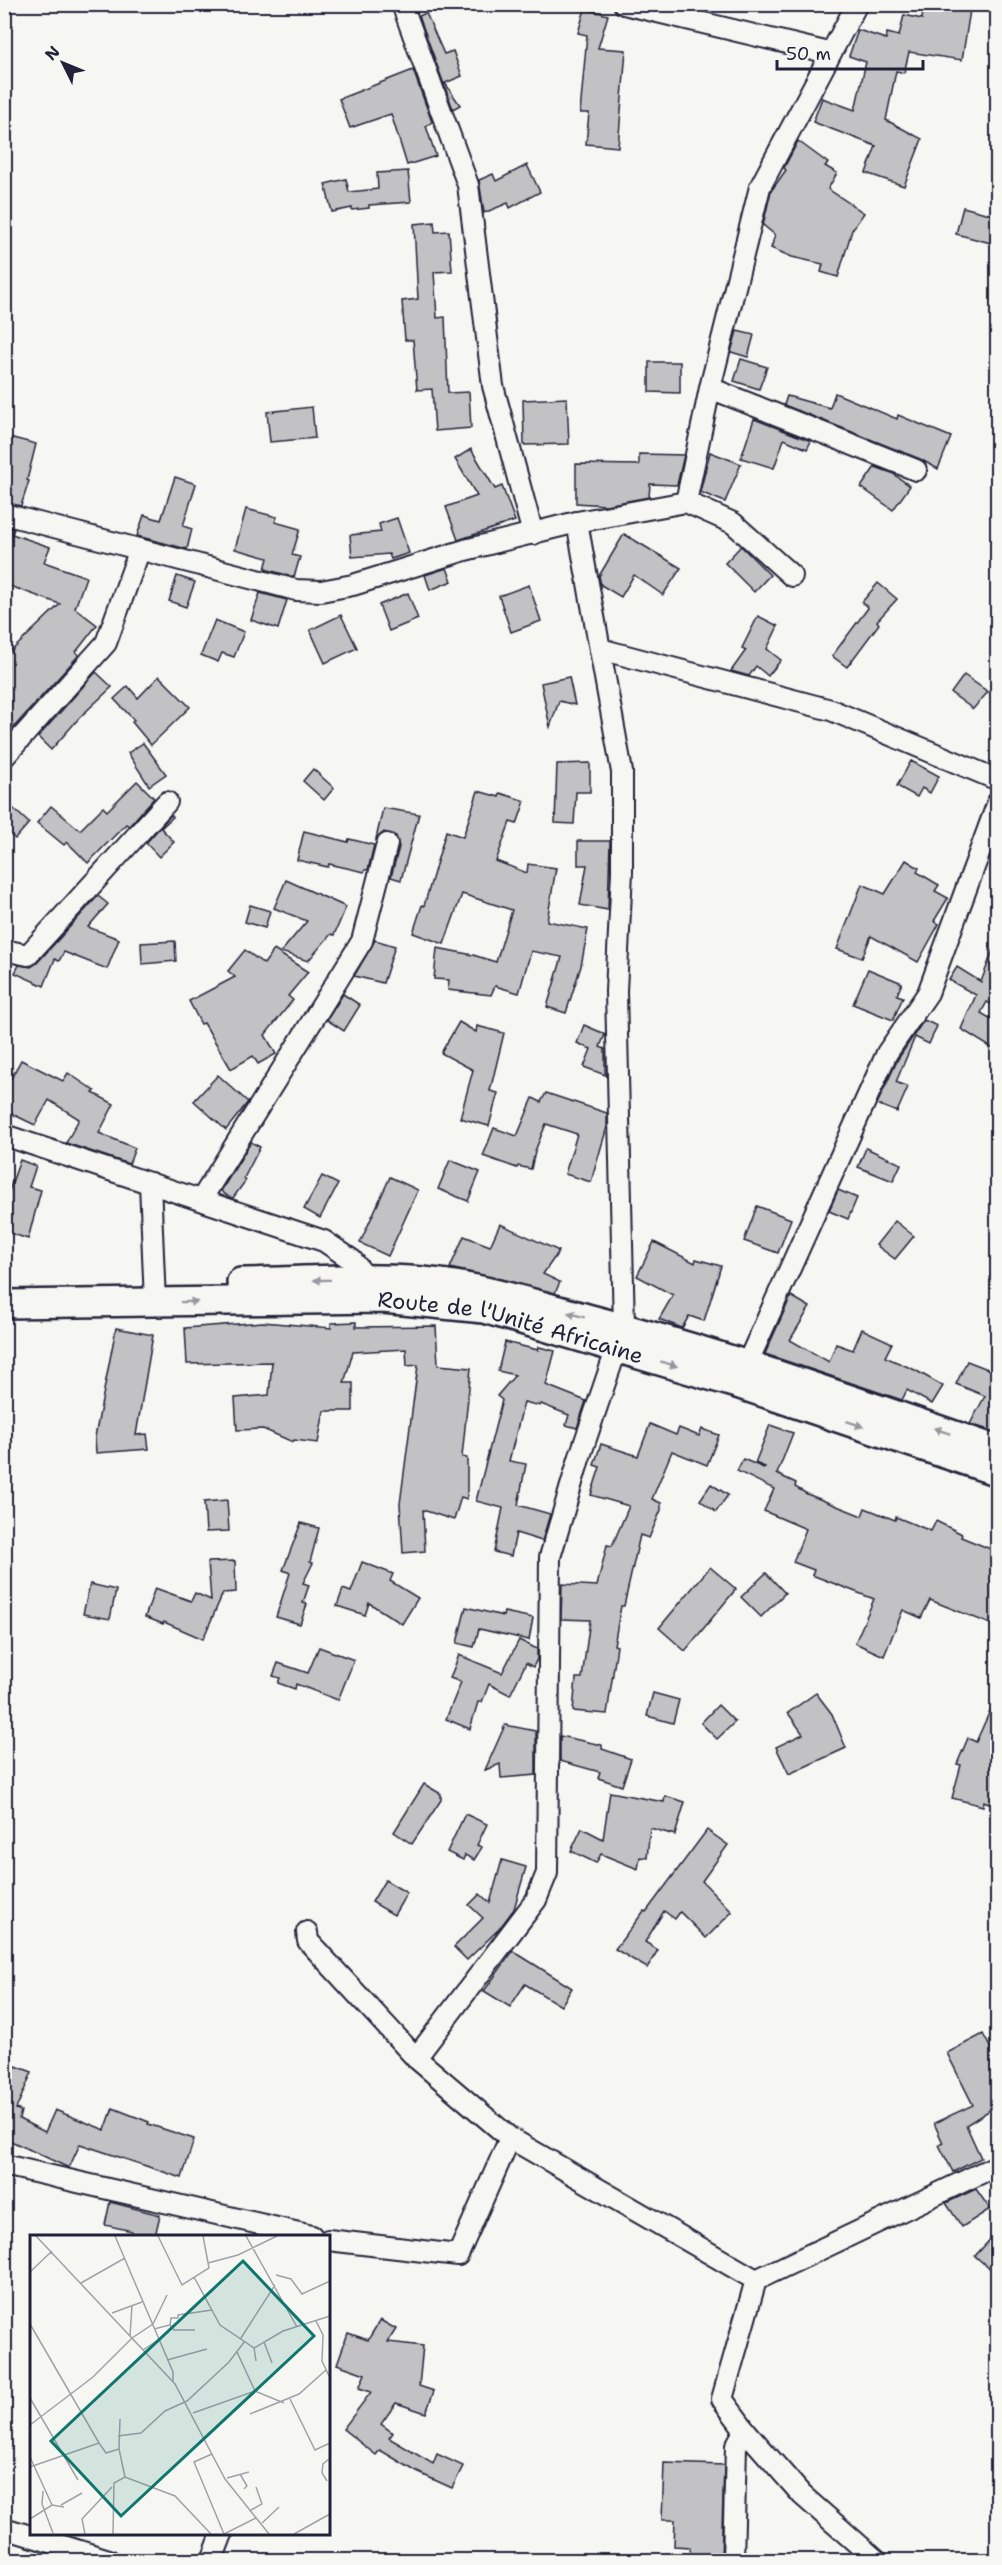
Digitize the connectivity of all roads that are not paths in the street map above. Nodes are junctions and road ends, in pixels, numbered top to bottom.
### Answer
1 (402, 4) edge
2 (624, 4) edge
3 (858, 4) edge
4 (830, 53) junction
5 (710, 388) junction
6 (916, 470) dead end
7 (686, 502) junction
8 (4, 514) edge
9 (577, 522) junction
10 (532, 534) junction
11 (140, 549) junction
12 (792, 576) dead end
13 (600, 650) junction
14 (4, 757) edge
15 (998, 780) edge
16 (167, 802) dead end
17 (998, 802) edge
18 (387, 844) dead end
19 (4, 950) edge
20 (4, 1135) edge
21 (150, 1183) junction
22 (201, 1200) junction
23 (4, 1286) edge
24 (375, 1289) junction
25 (155, 1293) junction
26 (4, 1304) edge
27 (621, 1338) junction
28 (747, 1364) junction
29 (998, 1450) edge
30 (998, 1472) edge
31 (307, 1932) dead end
32 (416, 2058) junction
33 (510, 2138) junction
34 (4, 2165) edge
35 (998, 2165) edge
36 (308, 2235) edge
37 (330, 2246) edge
38 (756, 2280) junction
39 (745, 2430) junction
40 (4, 2528) edge
41 (222, 2535) edge
42 (109, 2560) edge
43 (212, 2560) edge
44 (733, 2560) edge
45 (876, 2560) edge

1 - 10 street
2 - 4 street
3 - 4 street
4 - 5 street
5 - 6 street
5 - 7 street
7 - 9 street
7 - 12 street
8 - 11 street
9 - 10 street
9 - 13 street
10 - 11 street
11 - 14 street
13 - 15 street
13 - 27 street
16 - 19 street
17 - 28 street
18 - 22 street
20 - 21 street
21 - 22 street
21 - 25 street
22 - 24 street
23 - 25 main road, Route de l'Unité Africaine
24 - 25 main road, Route de l'Unité Africaine
24 - 27 main road, Route de l'Unité Africaine
25 - 26 main road, Route de l'Unité Africaine
27 - 28 main road, Route de l'Unité Africaine
27 -> 30 main road, Route de l'Unité Africaine
27 - 32 street
29 -> 28 main road, Route de l'Unité Africaine
31 - 32 street
32 - 33 street
33 - 37 street
33 - 38 street
34 - 36 street
35 - 38 street
38 - 39 street
39 - 44 street
39 - 45 street
40 - 42 street
41 - 43 street

